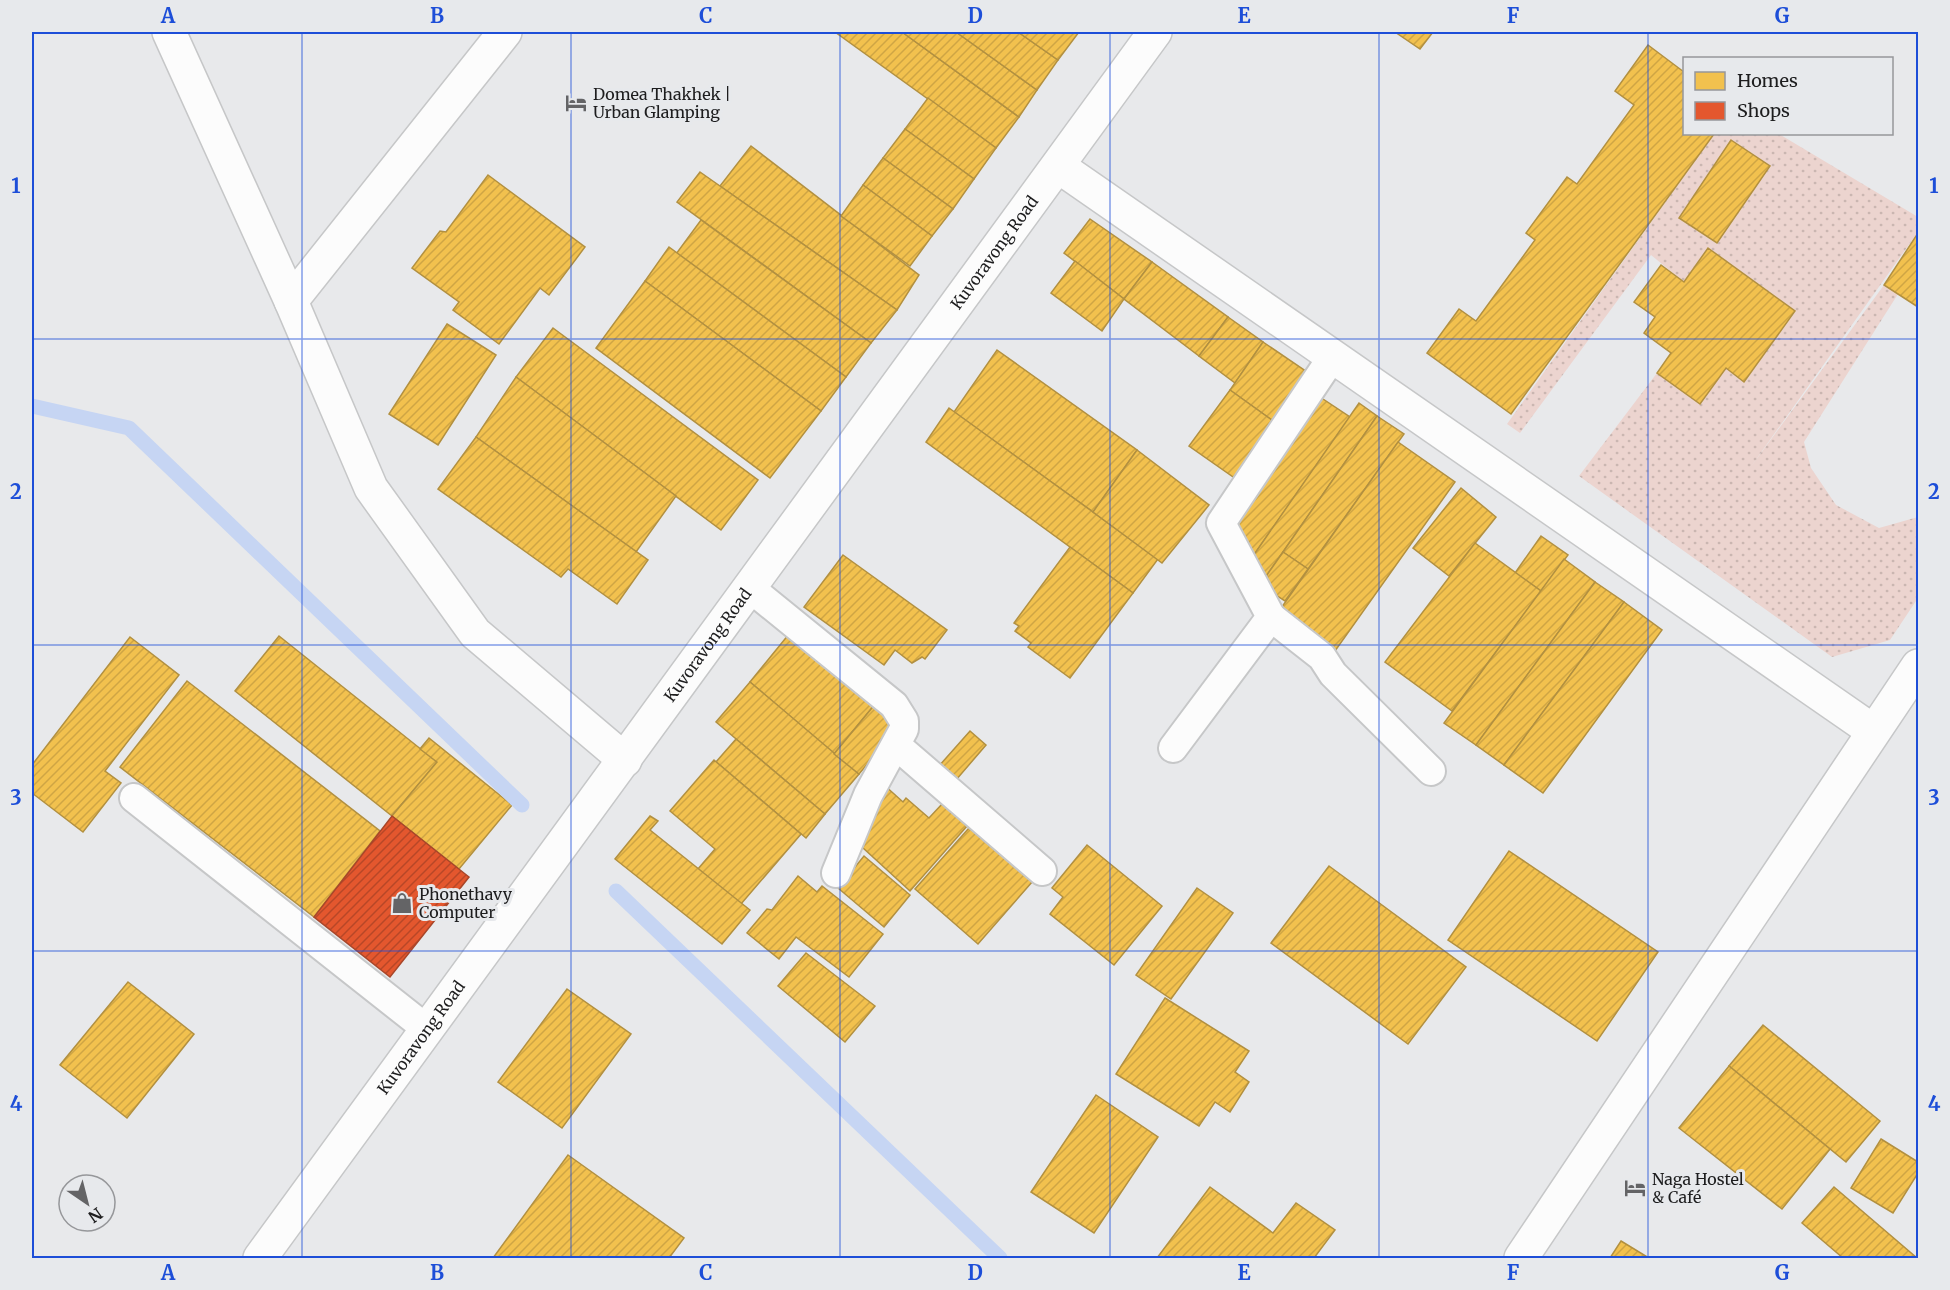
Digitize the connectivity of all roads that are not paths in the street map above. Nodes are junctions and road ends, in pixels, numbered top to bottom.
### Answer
1 (169, 32) edge
2 (506, 32) edge
3 (1155, 32) edge
4 (1058, 166) junction
5 (291, 301) junction
6 (1333, 356) junction
7 (750, 588) junction
8 (1271, 617) junction
9 (1918, 666) edge
10 (1874, 731) junction
11 (896, 745) junction
12 (1173, 748) dead end
13 (625, 760) junction
14 (1431, 771) dead end
15 (134, 798) dead end
16 (1042, 871) dead end
17 (836, 873) dead end
18 (428, 1030) junction
19 (260, 1258) edge
20 (1521, 1258) edge

1 - 5 street
2 - 5 street
3 - 4 street, Kuvoravong Road
4 - 6 street
4 - 7 street, Kuvoravong Road
5 - 13 street
6 - 8 lane
6 - 10 street
7 - 11 lane
7 - 13 street, Kuvoravong Road
8 - 12 lane
8 - 14 lane
9 - 10 street
10 - 20 street
11 - 16 lane
11 - 17 lane
13 - 18 street, Kuvoravong Road
15 - 18 lane
18 - 19 street, Kuvoravong Road

